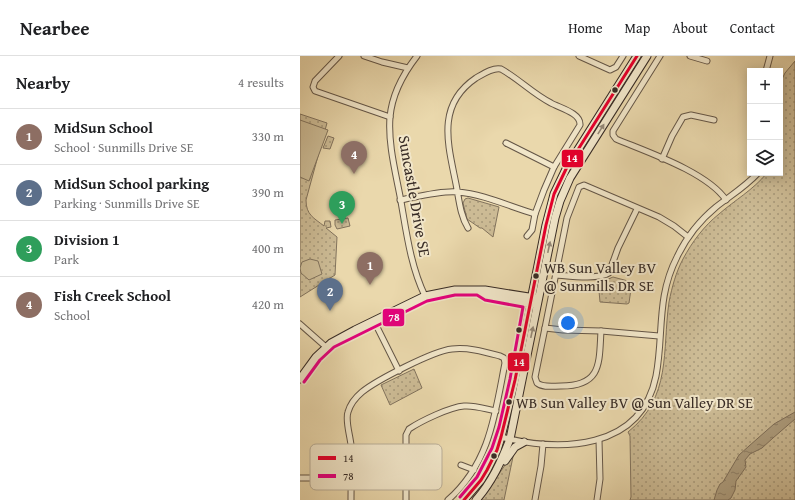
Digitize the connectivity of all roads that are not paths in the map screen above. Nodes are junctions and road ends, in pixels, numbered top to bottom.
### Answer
1 (339, 56) edge
2 (364, 56) edge
3 (417, 56) edge
4 (579, 56) edge
5 (623, 56) edge
6 (637, 56) edge
7 (647, 56) edge
8 (660, 56) edge
9 (690, 56) edge
10 (770, 56) edge
11 (707, 61) dead end
12 (408, 68) junction
13 (767, 68) edge
14 (390, 117) junction
15 (714, 120) dead end
16 (506, 143) dead end
17 (662, 158) junction
18 (554, 167) junction
19 (755, 176) edge
20 (458, 192) junction
21 (400, 200) junction
22 (726, 200) junction
23 (637, 209) junction
24 (535, 214) junction
25 (468, 228) dead end
26 (527, 236) dead end
27 (688, 237) junction
28 (535, 274) junction
29 (556, 275) junction
30 (478, 290) junction
31 (517, 294) junction
32 (425, 296) junction
33 (530, 300) junction
34 (538, 302) junction
35 (374, 321) junction
36 (300, 324) edge
37 (545, 328) junction
38 (601, 331) junction
39 (659, 336) junction
40 (326, 347) junction
41 (399, 371) junction
42 (300, 379) edge
43 (496, 411) junction
44 (501, 437) junction
45 (510, 439) junction
46 (599, 440) junction
47 (524, 442) junction
48 (351, 444) edge
49 (406, 444) edge
50 (542, 444) junction
51 (461, 465) dead end
52 (498, 469) junction
53 (474, 470) junction
54 (448, 500) edge
55 (464, 500) edge
56 (476, 500) edge
57 (534, 500) edge
58 (597, 500) edge

1 - 14 street
2 - 12 street
3 - 12 street, Suncastle Drive SE
4 - 5 street
6 - 28 main road
34 -> 7 main road
8 - 17 street
9 - 11 street
10 - 13 street
12 - 14 street, Suncastle Drive SE
14 - 21 street, Suncastle Drive SE
15 - 17 street
16 - 18 street
17 - 22 street
18 - 20 street
18 - 24 street
19 - 22 street
20 - 21 street
20 - 24 street
20 - 25 street
21 - 32 street, Suncastle Drive SE
22 - 27 street
23 - 27 street
23 - 29 street
23 - 29 street
24 - 26 street
27 - 39 street
28 - 31 main road
28 - 33 main road
29 - 37 street
30 - 31 main road
30 - 32 main road
30 - 33 main road
31 - 33 main road
32 - 35 main road
33 - 34 main road
33 - 44 main road
45 -> 34 main road
35 - 40 main road
35 - 41 street
36 - 40 street
37 - 38 street
37 - 38 street
38 - 39 street
39 - 46 street
40 - 42 main road
41 - 43 street
41 - 48 street
43 - 49 street
43 - 53 street
44 - 45 street
44 - 55 main road
45 - 47 street
45 - 52 main road
46 - 50 street
46 - 58 street
47 - 50 street
47 - 52 main road
50 - 57 street
51 - 53 street
52 - 56 main road
53 - 54 street

